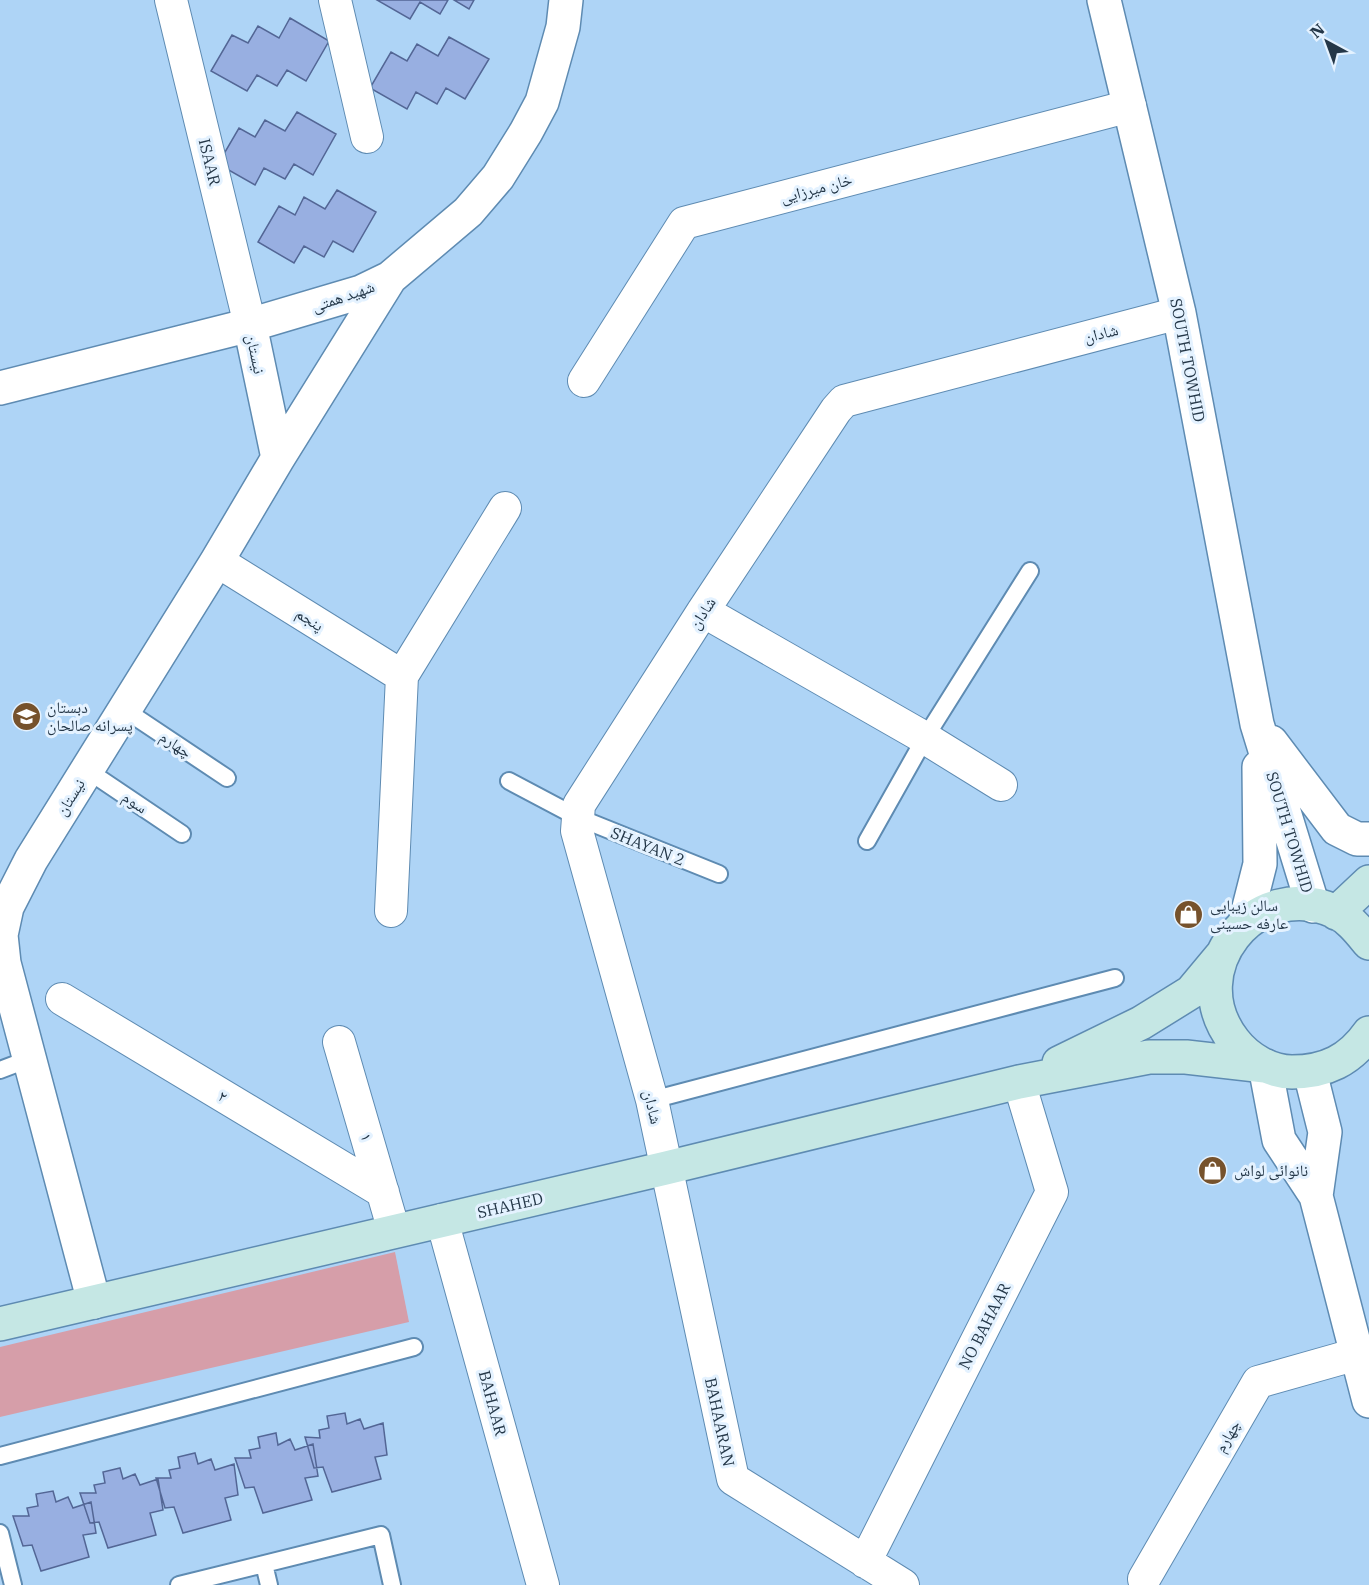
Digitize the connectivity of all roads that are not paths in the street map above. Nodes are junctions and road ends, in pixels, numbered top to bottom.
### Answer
1 (171, 0) edge
2 (335, 0) edge
3 (566, 0) edge
4 (1104, 0) edge
5 (1130, 106) junction
6 (367, 137) dead end
7 (390, 278) junction
8 (1179, 313) junction
9 (250, 325) junction
10 (584, 381) dead end
11 (0, 388) edge
12 (278, 458) junction
13 (505, 508) dead end
14 (217, 561) junction
15 (1030, 571) dead end
16 (703, 611) junction
17 (402, 676) junction
18 (125, 710) junction
19 (1257, 724) junction
20 (925, 738) junction
21 (87, 770) junction
22 (227, 778) dead end
23 (509, 781) dead end
24 (1001, 785) dead end
25 (577, 817) junction
26 (182, 834) dead end
27 (1369, 839) edge
28 (867, 841) dead end
29 (719, 874) dead end
30 (1369, 882) edge
31 (1324, 909) junction
32 (391, 911) dead end
33 (1245, 923) junction
34 (1369, 943) edge
35 (1224, 952) junction
36 (1115, 978) dead end
37 (62, 999) dead end
38 (1369, 1033) edge
39 (339, 1042) dead end
40 (15, 1065) edge
41 (1265, 1066) junction
42 (1310, 1072) junction
43 (1019, 1082) junction
44 (652, 1100) junction
45 (666, 1168) junction
46 (383, 1192) junction
47 (1316, 1196) junction
48 (442, 1220) junction
49 (394, 1232) junction
50 (94, 1302) junction
51 (0, 1324) edge
52 (414, 1347) dead end
53 (1357, 1354) junction
54 (1369, 1401) edge
55 (0, 1456) edge
56 (0, 1533) edge
57 (865, 1562) junction
58 (264, 1564) junction
59 (1144, 1579) dead end
60 (13, 1585) edge
61 (179, 1585) edge
62 (269, 1585) edge
63 (392, 1585) edge
64 (543, 1585) edge
65 (903, 1585) edge

1 - 9 street, ISAAR
2 - 6 street
3 - 7 street, شهید همتی
4 - 5 street, SOUTH TOWHID
5 - 8 street, SOUTH TOWHID
5 - 10 street, خان میرزایی
7 - 9 street, شهید همتی
7 - 12 street
8 - 16 street, شادان
8 - 19 street, SOUTH TOWHID
9 - 11 street, شهید همتی
9 - 12 street, نيستان
12 - 14 street, نيستان
13 - 17 street
14 - 17 street, پنجم
14 - 18 street, نيستان
15 - 20 lane
16 - 20 street
16 - 25 street, شادان
17 - 32 street
18 - 21 street, نيستان
18 - 22 lane, چهارم
19 - 27 street
19 - 31 street, SOUTH TOWHID
19 - 33 street, SOUTH TOWHID
20 - 24 street
20 - 28 lane
21 - 26 lane, سوم
21 - 40 street, نيستان
23 - 25 lane, SHAYAN 2
25 - 29 lane, SHAYAN 2
25 - 44 street, شادان
30 - 31 main road
31 - 33 main road
31 - 34 main road
33 - 35 main road
35 - 41 main road
35 - 43 main road
36 - 44 lane
37 - 46 street, ۲
38 - 42 main road
39 - 46 street, ۱
40 - 50 street, نيستان
41 - 42 main road
41 - 43 main road
41 - 47 street
42 - 47 street
43 - 45 main road, SHAHED
43 - 57 street, NO BAHAAR
44 - 45 street, شادان
45 - 48 main road, SHAHED
45 - 57 street, BAHAARAN
46 - 49 street, ۱
47 - 53 street
48 - 49 main road, SHAHED
48 - 64 street, BAHAAR
49 - 50 main road, SHAHED
50 - 51 main road, SHAHED
52 - 55 lane
53 - 54 street
53 - 59 street, چهارم
56 - 60 lane
57 - 65 street, BAHAARAN
58 - 61 lane
58 - 62 lane
58 - 63 lane

